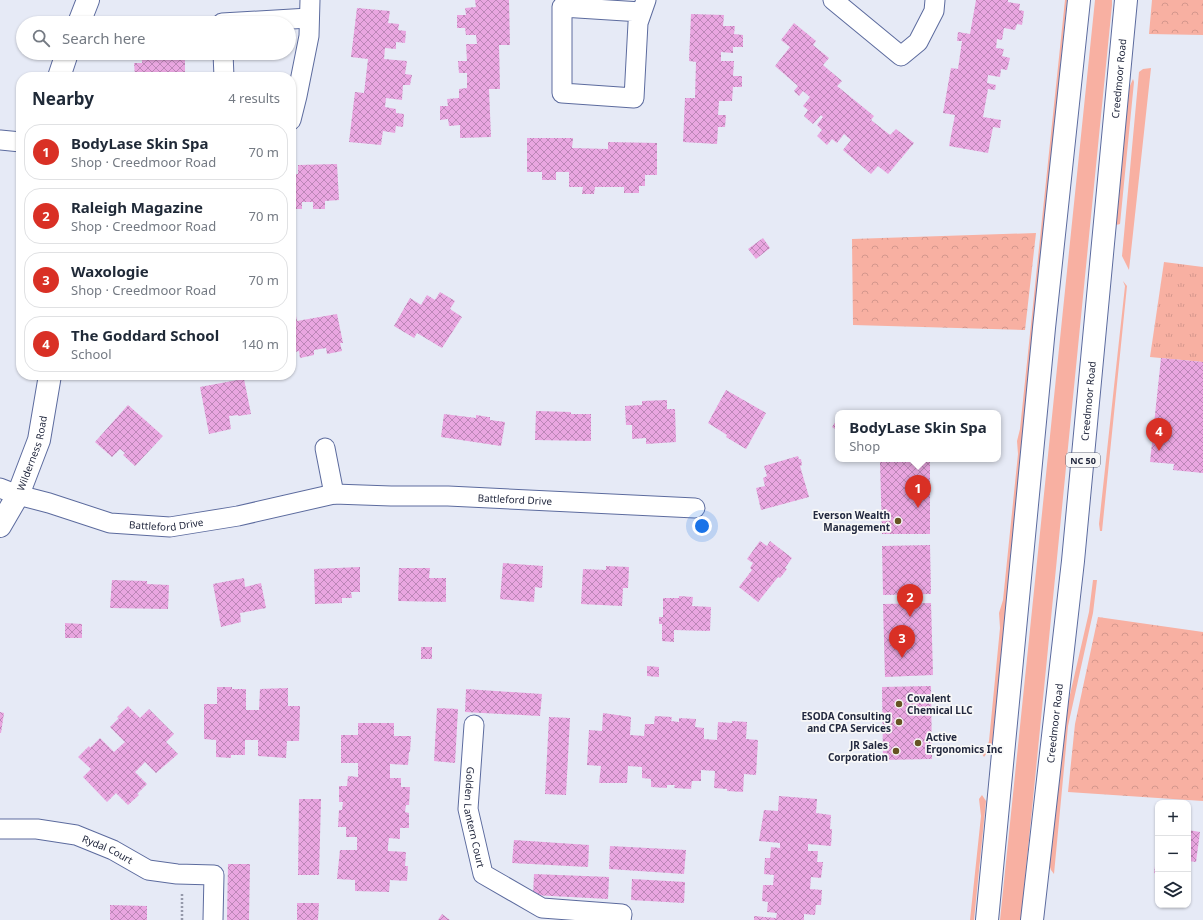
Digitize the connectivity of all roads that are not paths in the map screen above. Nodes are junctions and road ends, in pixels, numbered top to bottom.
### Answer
1 (88, 0) edge
2 (833, 0) edge
3 (935, 0) edge
4 (1079, 0) edge
5 (1126, 0) edge
6 (644, 6) edge
7 (310, 9) edge
8 (82, 16) edge
9 (266, 16) edge
10 (65, 60) edge
11 (224, 60) edge
12 (61, 72) edge
13 (224, 72) edge
14 (296, 100) edge
15 (0, 140) edge
16 (16, 142) edge
17 (49, 380) edge
18 (325, 448) dead end
19 (9, 492) edge
20 (334, 494) junction
21 (695, 508) dead end
22 (0, 526) edge
23 (474, 725) dead end
24 (0, 829) edge
25 (213, 920) edge
26 (621, 920) edge
27 (987, 920) edge
28 (1032, 920) edge

1 - 8 main road
2 - 3 street
4 - 27 main road
5 - 28 main road, Creedmoor Road / NC 50
6 - 6 street
7 - 9 street
7 - 14 street
10 - 12 main road
11 - 13 street
15 - 16 street
17 - 19 main road, Wilderness Road
18 - 20 street
19 - 20 street, Battleford Drive
19 - 22 main road, Wilderness Road
20 - 21 street, Battleford Drive
23 - 26 street, Golden Lantern Court
24 - 25 street, Rydal Court

